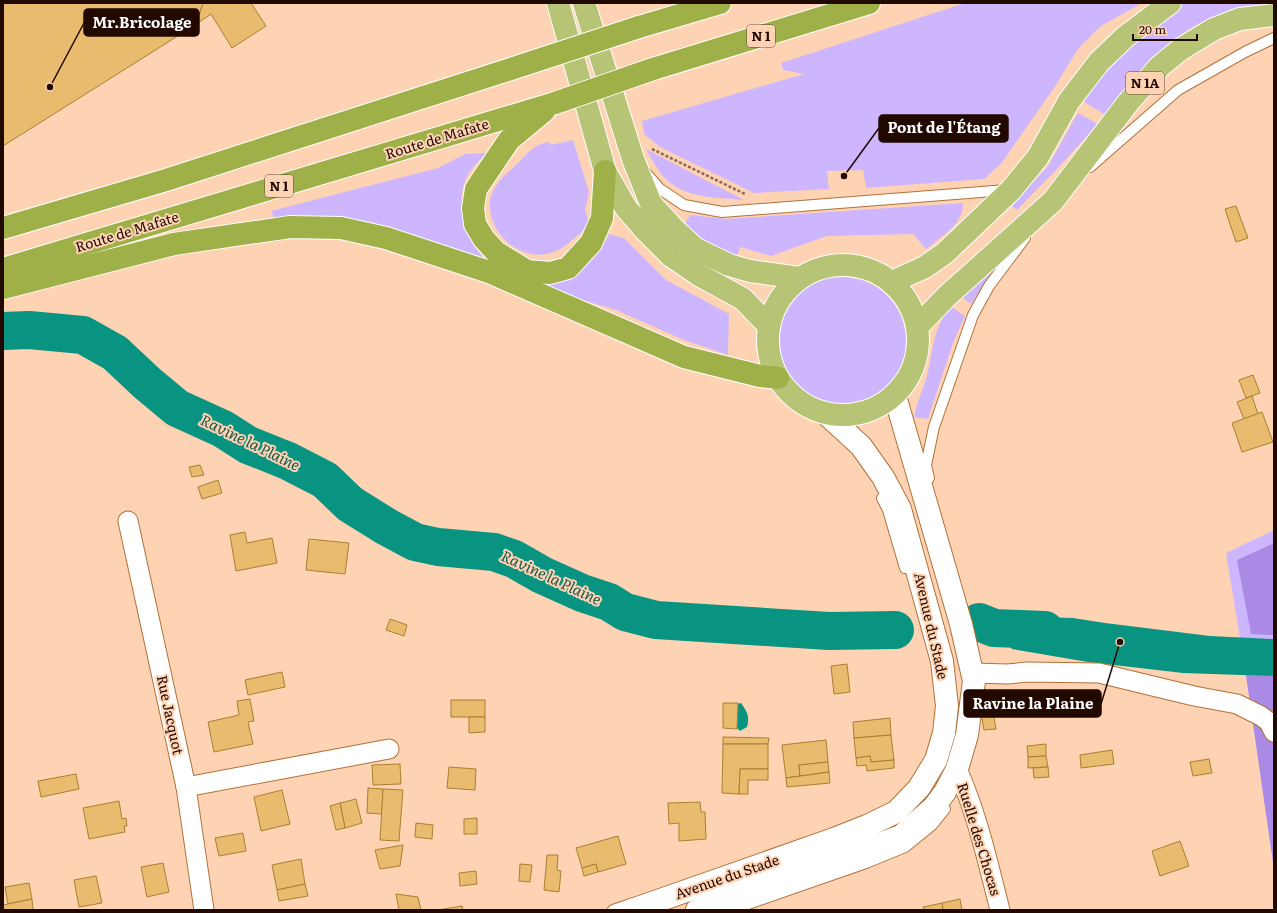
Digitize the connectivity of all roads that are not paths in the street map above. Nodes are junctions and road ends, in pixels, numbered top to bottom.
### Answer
1 (558, 3) edge
2 (584, 3) edge
3 (688, 3) edge
4 (720, 3) edge
5 (869, 3) edge
6 (1170, 3) edge
7 (1274, 15) edge
8 (640, 27) junction
9 (1274, 38) edge
10 (555, 103) junction
11 (640, 152) junction
12 (1093, 158) junction
13 (605, 171) junction
14 (1011, 190) junction
15 (1053, 201) junction
16 (3, 228) edge
17 (3, 269) edge
18 (799, 278) junction
19 (892, 282) junction
20 (3, 288) edge
21 (769, 326) junction
22 (918, 326) junction
23 (778, 378) junction
24 (895, 396) junction
25 (825, 413) junction
26 (128, 521) dead end
27 (978, 673) junction
28 (1274, 732) edge
29 (390, 749) dead end
30 (960, 775) junction
31 (186, 787) junction
32 (202, 910) edge
33 (613, 910) edge
34 (632, 910) edge
35 (697, 910) edge
36 (731, 910) edge
37 (1000, 910) edge

1 - 13 main road
2 - 11 main road
3 - 8 highway
4 - 8 highway
5 - 10 highway, Route de Mafate / N 1, bridge
6 - 14 main road
7 - 12 main road, N 1A
8 - 16 highway, bridge
9 - 12 lane
10 - 13 highway
10 - 17 highway, Route de Mafate / N 1
11 - 14 lane
11 - 18 main road
12 - 15 main road, N 1A
13 - 21 main road
14 - 19 main road
15 - 22 main road, N 1A
15 - 27 lane
18 - 19 main road
18 - 21 main road
19 - 22 main road
20 - 23 highway
21 - 23 main road
22 - 24 main road
23 - 25 main road
24 - 25 main road
24 - 27 street, Avenue du Stade
25 - 33 lane
25 - 34 street, Avenue du Stade
26 - 31 street, Rue Jacquot
27 - 28 street
27 - 30 street, Avenue du Stade
29 - 31 street
30 - 35 street, Avenue du Stade
30 - 36 lane
30 - 37 street, Ruelle des Chocas
31 - 32 street, Rue Jacquot

